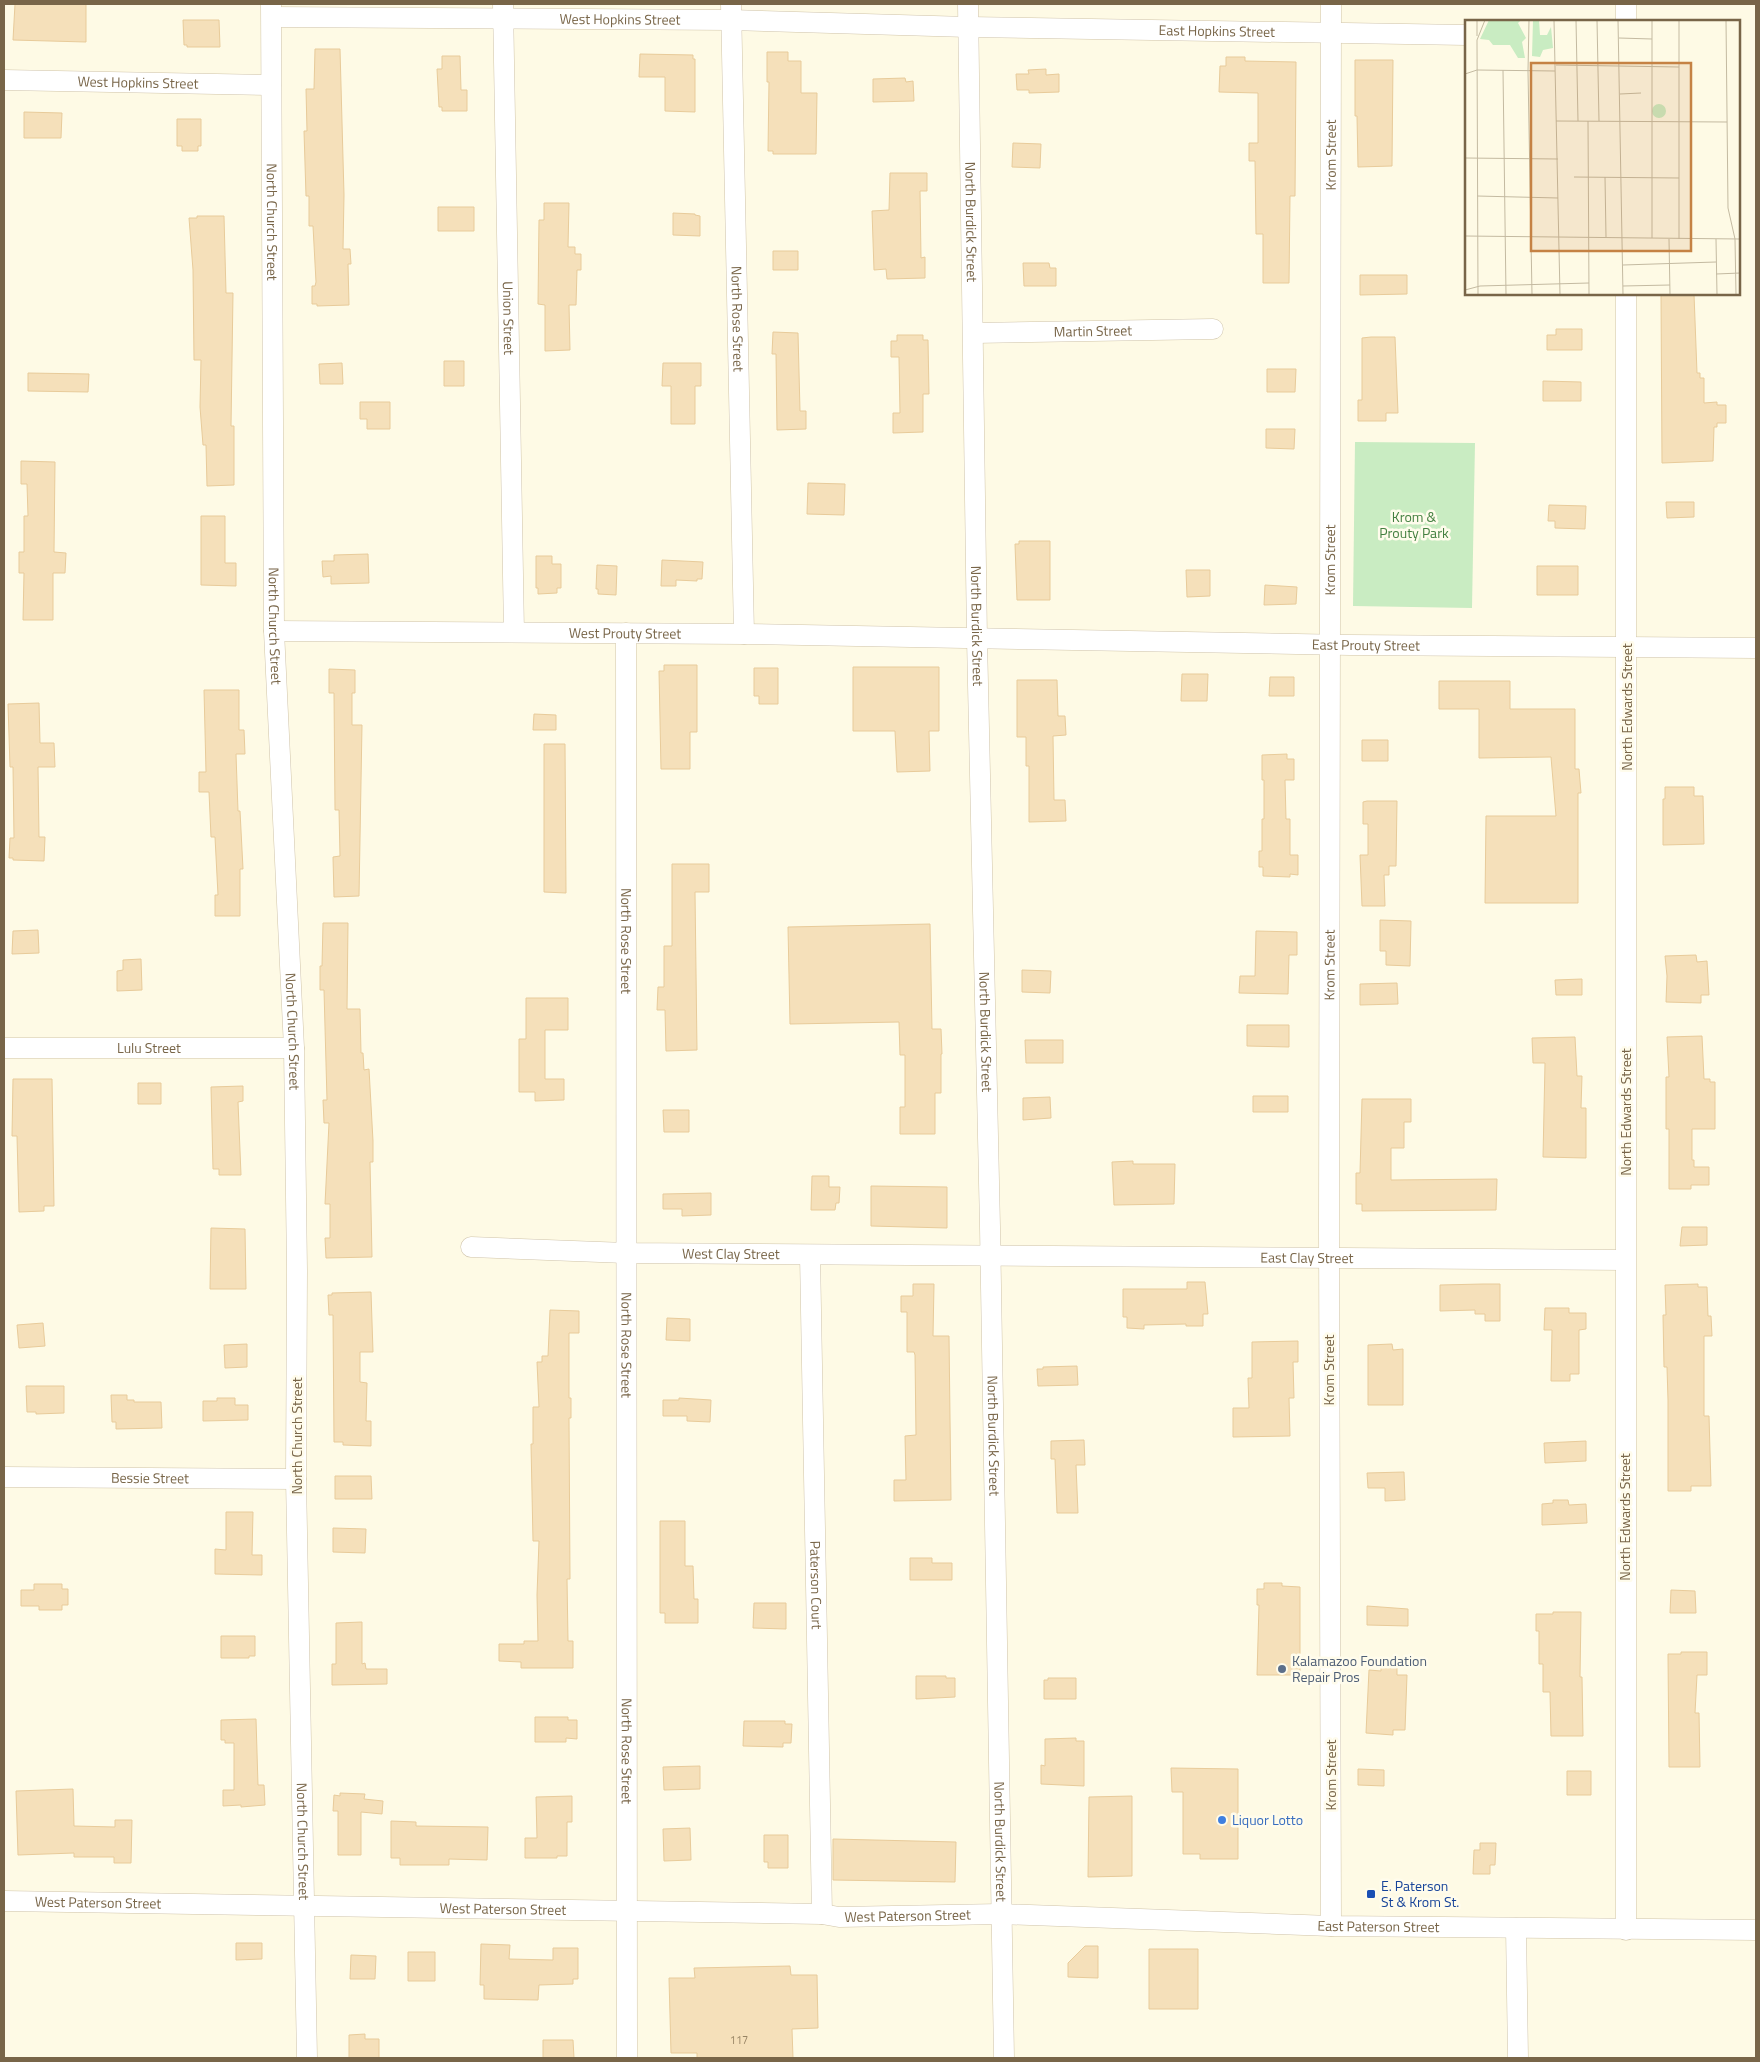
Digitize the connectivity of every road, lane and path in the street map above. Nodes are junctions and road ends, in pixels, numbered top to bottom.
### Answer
1 (968, 4) edge
2 (1331, 4) edge
3 (1626, 4) edge
4 (271, 10) edge
5 (503, 11) edge
6 (731, 12) edge
7 (1626, 20) edge
8 (968, 27) junction
9 (1331, 33) junction
10 (1465, 35) edge
11 (4, 80) edge
12 (271, 85) junction
13 (1626, 295) edge
14 (1213, 329) dead end
15 (974, 333) junction
16 (274, 631) junction
17 (514, 632) junction
18 (626, 633) junction
19 (744, 634) junction
20 (977, 639) junction
21 (1329, 644) junction
22 (1627, 647) junction
23 (1756, 648) edge
24 (4, 1048) edge
25 (294, 1048) junction
26 (471, 1247) dead end
27 (626, 1253) junction
28 (810, 1255) junction
29 (990, 1255) junction
30 (1329, 1257) junction
31 (1625, 1260) junction
32 (4, 1477) edge
33 (296, 1479) junction
34 (4, 1900) edge
35 (304, 1906) junction
36 (626, 1912) junction
37 (822, 1914) junction
38 (1000, 1914) junction
39 (1331, 1926) junction
40 (1516, 1928) junction
41 (1626, 1930) junction
42 (1756, 1930) edge
43 (307, 2058) edge
44 (626, 2058) edge
45 (1004, 2058) edge
46 (1518, 2058) edge

1 - 8 street, North Burdick Street
2 - 9 street, Krom Street
3 - 7 street
4 - 5 street, West Hopkins Street
4 - 12 street, North Church Street
5 - 6 street, West Hopkins Street
5 - 17 street, Union Street
6 - 8 street, West Hopkins Street
6 - 19 street, North Rose Street
8 - 9 street, East Hopkins Street
8 - 15 street, North Burdick Street
9 - 10 street, East Hopkins Street
9 - 21 street, Krom Street
11 - 12 street, West Hopkins Street
12 - 16 street, North Church Street
13 - 22 street, North Edwards Street
14 - 15 street, Martin Street
15 - 20 street, North Burdick Street
16 - 17 street, West Prouty Street
16 - 25 street, North Church Street
17 - 18 street, West Prouty Street
18 - 19 street, West Prouty Street
18 - 27 street, North Rose Street
19 - 20 street, West Prouty Street
20 - 21 street, East Prouty Street
20 - 29 street, North Burdick Street
21 - 22 street, East Prouty Street
21 - 30 street, Krom Street
22 - 23 street, East Prouty Street
22 - 31 street, North Edwards Street
24 - 25 street, Lulu Street
25 - 33 street, North Church Street
26 - 27 street, West Clay Street
27 - 28 street, West Clay Street
27 - 36 street, North Rose Street
28 - 29 street, West Clay Street
28 - 37 street, Paterson Court
29 - 30 street, East Clay Street
29 - 38 street, North Burdick Street
30 - 31 street, East Clay Street
30 - 39 street, Krom Street
31 - 41 street, North Edwards Street
32 - 33 street, Bessie Street
33 - 35 street, North Church Street
34 - 35 street, West Paterson Street
35 - 36 street, West Paterson Street
35 - 43 street, North Church Street
36 - 37 street, West Paterson Street
36 - 44 street, North Rose Street
37 - 38 street, West Paterson Street
38 - 39 street, East Paterson Street
38 - 45 street, North Burdick Street
39 - 40 street, East Paterson Street
40 - 41 street, East Paterson Street
40 - 46 street
41 - 42 street, East Paterson Street

